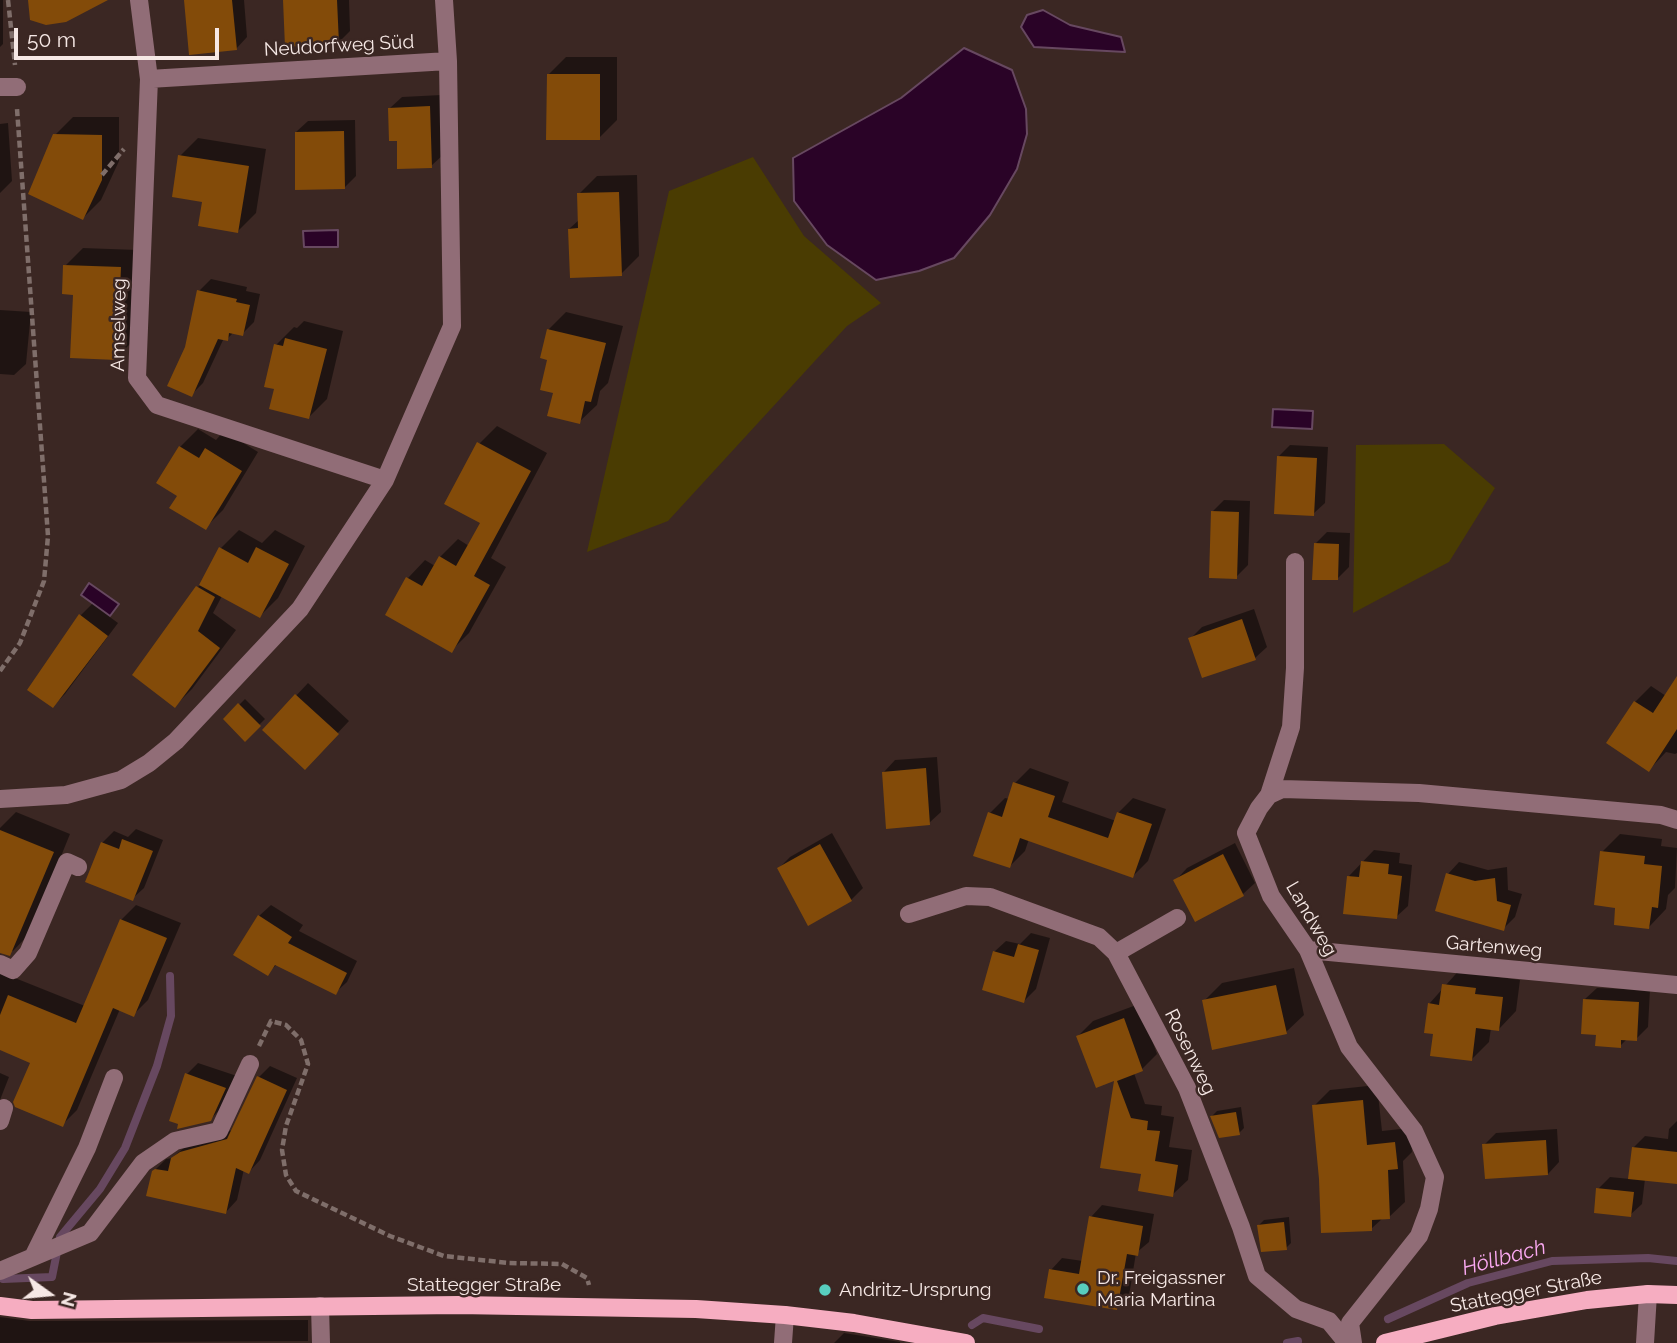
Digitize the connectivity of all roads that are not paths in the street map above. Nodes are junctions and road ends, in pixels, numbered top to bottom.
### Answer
1 (139, 0) edge
2 (444, 0) edge
3 (448, 61) junction
4 (149, 79) junction
5 (385, 480) junction
6 (1295, 562) dead end
7 (1269, 795) junction
8 (0, 799) edge
9 (1677, 820) edge
10 (78, 867) dead end
11 (909, 914) dead end
12 (1177, 918) dead end
13 (1308, 950) junction
14 (1116, 953) junction
15 (0, 964) edge
16 (1677, 985) edge
17 (250, 1064) road end
18 (114, 1078) dead end
19 (33, 1257) junction
20 (0, 1271) edge
21 (1648, 1294) junction
22 (1677, 1295) edge
23 (320, 1306) junction
24 (0, 1307) edge
25 (785, 1315) junction
26 (321, 1343) edge
27 (783, 1343) edge
28 (966, 1343) edge
29 (1348, 1343) edge
30 (1353, 1343) edge
31 (1385, 1343) edge
32 (1646, 1343) edge

1 - 4 street, Amselweg
2 - 3 street
3 - 4 street, Neudorfweg Süd
3 - 5 street
4 - 5 street, Amselweg
5 - 8 street
6 - 7 street
7 - 9 street
7 - 13 street, Landweg
10 - 15 street
11 - 14 street, Rosenweg
12 - 14 street
13 - 16 street, Gartenweg
13 - 30 street, Landweg
14 - 29 street, Rosenweg
17 - 19 street
18 - 19 street
19 - 20 street
21 - 22 main road, Stattegger Straße
21 - 31 main road, Stattegger Straße
21 - 32 street
23 - 24 main road, Stattegger Straße
23 - 25 main road, Stattegger Straße
23 - 26 street
25 - 27 street
25 - 28 main road, Stattegger Straße

